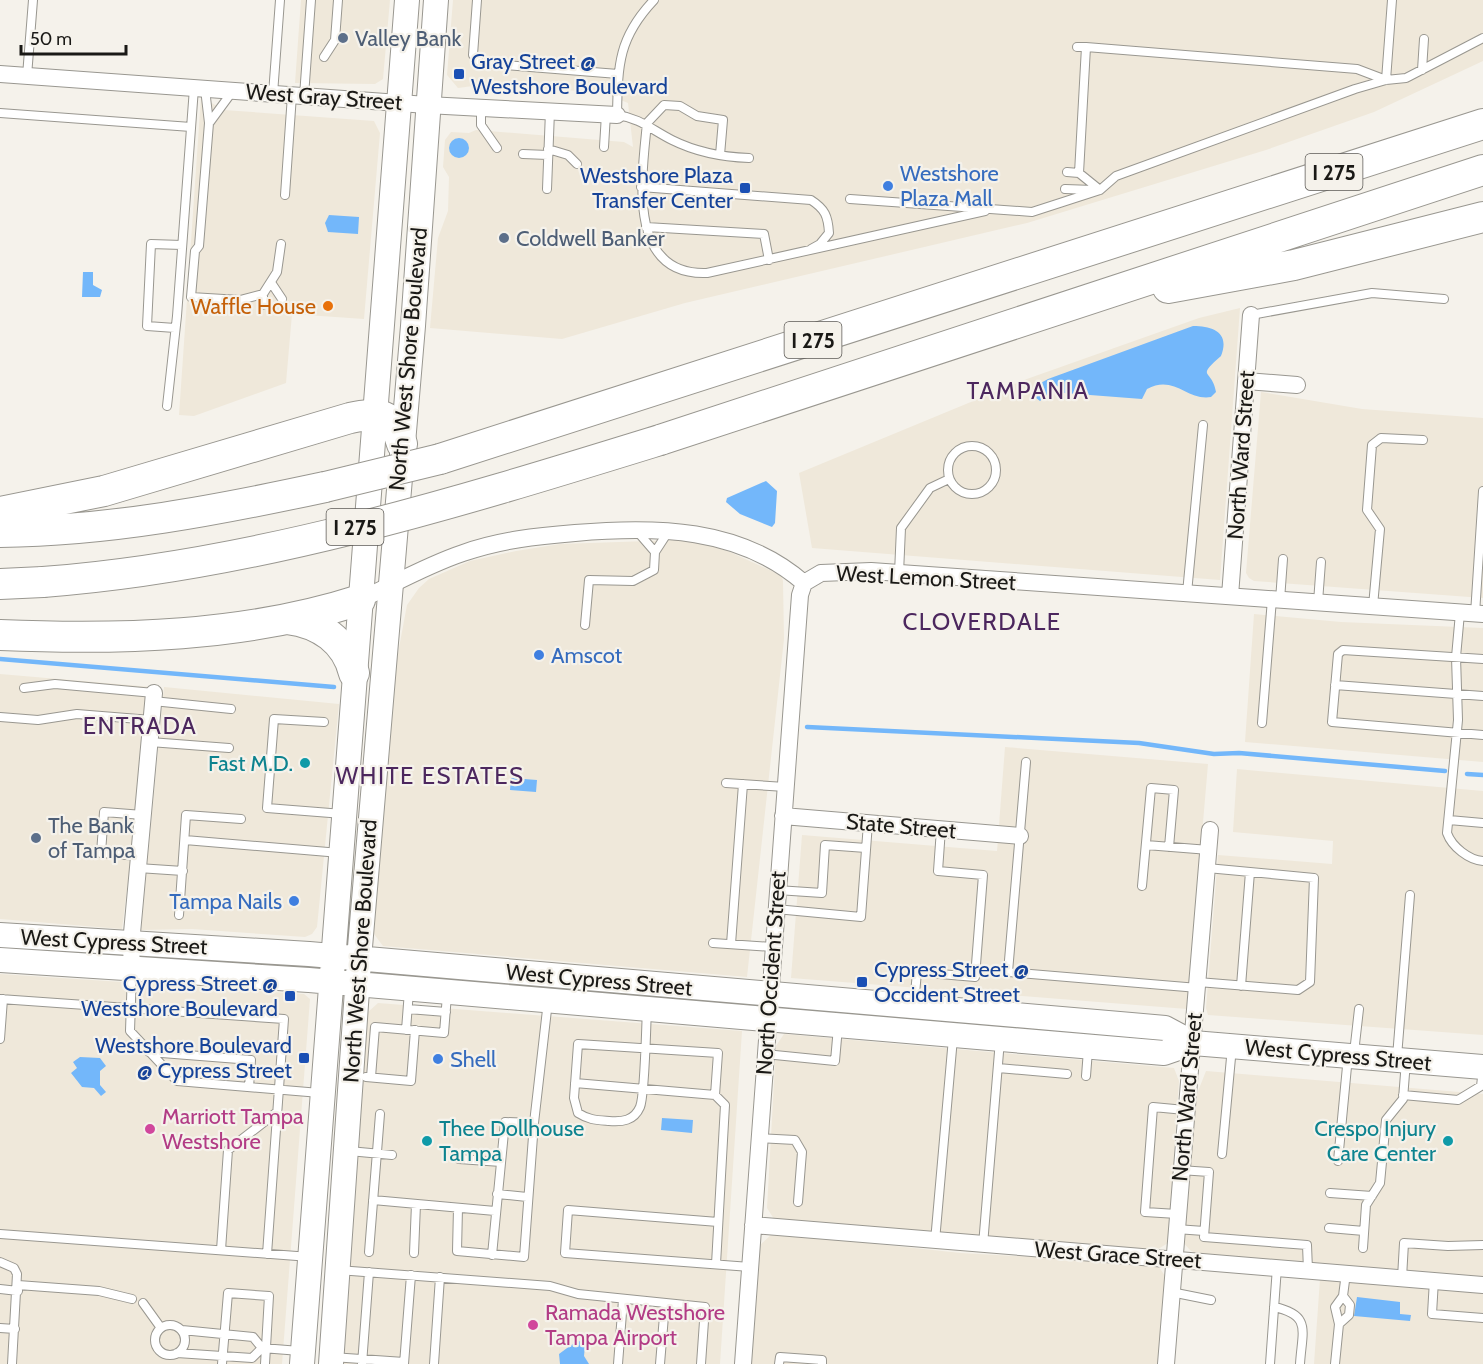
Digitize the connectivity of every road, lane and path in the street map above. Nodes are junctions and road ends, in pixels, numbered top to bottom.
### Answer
1 (33, 0) edge
2 (280, 0) edge
3 (311, 0) edge
4 (338, 0) edge
5 (407, 0) edge
6 (436, 0) edge
7 (477, 0) edge
8 (654, 0) edge
9 (1392, 0) edge
10 (1483, 38) edge
11 (1424, 39) dead end
12 (1077, 47) dead end
13 (1086, 47) junction
14 (324, 57) dead end
15 (1422, 70) junction
16 (0, 74) edge
17 (618, 74) junction
18 (27, 76) junction
19 (1386, 80) junction
20 (199, 88) junction
21 (233, 91) junction
22 (273, 94) junction
23 (298, 95) junction
24 (399, 103) junction
25 (427, 105) junction
26 (481, 108) junction
27 (550, 111) junction
28 (0, 113) edge
29 (612, 114) junction
30 (209, 123) junction
31 (647, 123) junction
32 (1483, 124) edge
33 (191, 127) junction
34 (604, 147) dead end
35 (498, 148) dead end
36 (548, 152) junction
37 (523, 154) dead end
38 (720, 155) junction
39 (748, 158) dead end
40 (577, 164) dead end
41 (1483, 170) edge
42 (1067, 171) dead end
43 (1079, 173) junction
44 (641, 187) junction
45 (547, 189) dead end
46 (1065, 189) dead end
47 (1100, 190) junction
48 (285, 195) dead end
49 (850, 199) dead end
50 (995, 209) junction
51 (1483, 217) edge
52 (646, 227) junction
53 (281, 244) dead end
54 (182, 245) junction
55 (803, 253) junction
56 (769, 260) junction
57 (272, 284) junction
58 (263, 294) junction
59 (282, 299) dead end
60 (1444, 299) dead end
61 (264, 306) dead end
62 (1065, 307) junction
63 (1251, 315) joint
64 (175, 328) junction
65 (1246, 381) junction
66 (1297, 385) dead end
67 (166, 406) dead end
68 (375, 413) junction
69 (1203, 425) dead end
70 (1423, 440) dead end
71 (402, 444) junction
72 (949, 479) junction
73 (1483, 491) edge
74 (0, 512) edge
75 (635, 529) junction
76 (669, 530) junction
77 (0, 531) edge
78 (655, 552) junction
79 (1283, 559) dead end
80 (1321, 562) dead end
81 (898, 573) junction
82 (804, 583) junction
83 (0, 584) edge
84 (389, 587) junction
85 (1187, 593) junction
86 (1230, 596) junction
87 (1276, 599) junction
88 (360, 600) junction
89 (1318, 602) junction
90 (1373, 606) junction
91 (1473, 613) edge
92 (288, 619) junction
93 (585, 625) dead end
94 (0, 635) edge
95 (1456, 657) junction
96 (1483, 659) edge
97 (354, 673) junction
98 (1335, 685) junction
99 (24, 688) dead end
100 (1457, 694) junction
101 (1483, 696) edge
102 (154, 697) junction
103 (231, 709) dead end
104 (0, 717) edge
105 (152, 720) junction
106 (324, 722) dead end
107 (1262, 723) dead end
108 (1456, 733) junction
109 (1483, 735) edge
110 (150, 742) junction
111 (229, 748) dead end
112 (1026, 762) dead end
113 (726, 783) dead end
114 (743, 784) junction
115 (785, 787) junction
116 (343, 814) junction
117 (143, 815) junction
118 (783, 816) junction
119 (241, 819) dead end
120 (1449, 820) junction
121 (868, 823) junction
122 (1483, 823) edge
123 (941, 829) junction
124 (1210, 830) dead end
125 (1020, 836) junction
126 (185, 840) junction
127 (1146, 844) junction
128 (1169, 847) junction
129 (866, 848) junction
130 (1209, 850) junction
131 (340, 853) junction
132 (1483, 861) edge
133 (138, 862) junction
134 (1207, 868) junction
135 (183, 871) junction
136 (1250, 872) junction
137 (1142, 886) dead end
138 (777, 890) junction
139 (1410, 895) dead end
140 (775, 909) junction
141 (179, 915) dead end
142 (0, 935) edge
143 (713, 943) dead end
144 (131, 944) junction
145 (731, 944) junction
146 (772, 947) junction
147 (333, 957) junction
148 (359, 959) junction
149 (0, 960) edge
150 (132, 971) junction
151 (550, 975) junction
152 (331, 982) junction
153 (357, 985) junction
154 (1198, 985) junction
155 (1241, 986) junction
156 (769, 994) junction
157 (2, 999) edge
158 (409, 999) junction
159 (548, 1001) junction
160 (447, 1002) junction
161 (914, 1006) junction
162 (131, 1008) junction
163 (647, 1009) junction
164 (1359, 1009) dead end
165 (767, 1018) junction
166 (839, 1025) junction
167 (411, 1030) junction
168 (364, 1032) junction
169 (953, 1035) junction
170 (0, 1039) edge
171 (1000, 1039) junction
172 (1193, 1043) junction
173 (1232, 1046) junction
174 (644, 1047) junction
175 (1088, 1047) junction
176 (149, 1052) junction
177 (765, 1054) junction
178 (1351, 1056) junction
179 (1402, 1060) junction
180 (1483, 1067) edge
181 (998, 1068) junction
182 (1067, 1074) dead end
183 (361, 1076) junction
184 (1086, 1076) dead end
185 (575, 1083) junction
186 (249, 1087) junction
187 (641, 1089) junction
188 (279, 1090) junction
189 (322, 1093) junction
190 (715, 1095) junction
191 (1403, 1095) junction
192 (1185, 1110) junction
193 (277, 1112) junction
194 (380, 1114) dead end
195 (534, 1123) junction
196 (759, 1138) junction
197 (346, 1151) junction
198 (376, 1154) junction
199 (1222, 1154) dead end
200 (392, 1155) dead end
201 (459, 1159) dead end
202 (1338, 1161) dead end
203 (501, 1162) junction
204 (1180, 1170) junction
205 (1330, 1193) dead end
206 (497, 1194) junction
207 (1372, 1196) junction
208 (527, 1197) junction
209 (373, 1200) junction
210 (798, 1202) dead end
211 (416, 1204) junction
212 (458, 1208) junction
213 (495, 1211) junction
214 (718, 1222) junction
215 (1176, 1222) junction
216 (753, 1225) junction
217 (1329, 1228) dead end
218 (1204, 1231) junction
219 (1364, 1231) junction
220 (0, 1234) edge
221 (935, 1240) junction
222 (983, 1245) junction
223 (1483, 1245) edge
224 (1363, 1248) dead end
225 (221, 1250) junction
226 (369, 1252) dead end
227 (414, 1253) dead end
228 (267, 1254) junction
229 (492, 1255) junction
230 (310, 1257) junction
231 (1173, 1258) junction
232 (0, 1262) edge
233 (716, 1264) junction
234 (750, 1267) junction
235 (1277, 1267) junction
236 (338, 1270) junction
237 (1308, 1270) junction
238 (369, 1272) junction
239 (1346, 1273) junction
240 (411, 1275) junction
241 (440, 1277) junction
242 (1402, 1278) junction
243 (1434, 1280) junction
244 (1483, 1285) edge
245 (18, 1288) junction
246 (0, 1289) edge
247 (1171, 1292) junction
248 (1343, 1296) junction
249 (132, 1299) dead end
250 (1211, 1299) dead end
251 (623, 1300) junction
252 (143, 1303) dead end
253 (665, 1304) junction
254 (1274, 1307) junction
255 (1483, 1318) edge
256 (1339, 1324) junction
257 (0, 1328) edge
258 (161, 1328) junction
259 (15, 1329) junction
260 (182, 1330) junction
261 (225, 1334) junction
262 (264, 1348) junction
263 (177, 1353) junction
264 (303, 1358) edge
265 (223, 1359) edge
266 (332, 1360) edge
267 (362, 1362) edge
268 (404, 1363) edge
269 (12, 1364) edge
270 (265, 1364) edge
271 (434, 1364) edge
272 (618, 1364) edge
273 (660, 1364) edge
274 (700, 1364) edge
275 (743, 1364) edge
276 (779, 1364) edge
277 (822, 1364) edge
278 (1166, 1364) edge
279 (1270, 1364) edge
280 (1300, 1364) edge
281 (1335, 1364) edge

1 - 18 lane
2 - 22 lane
3 - 23 lane
4 - 14 lane
5 - 24 main road, North West Shore Boulevard
6 - 25 main road, North West Shore Boulevard
7 - 17 lane
8 - 17 lane
9 - 19 lane
10 - 15 lane
11 - 15 lane
12 - 13 lane
13 - 19 lane
13 - 43 lane
15 - 19 lane
16 - 18 street, West Gray Street
17 - 29 lane
18 - 20 street, West Gray Street
19 - 47 lane
20 - 21 street, West Gray Street
20 - 30 lane
20 - 33 lane
21 - 22 street, West Gray Street
21 - 30 lane
22 - 23 street, West Gray Street
23 - 24 street, West Gray Street
23 - 48 lane
24 - 25 street, West Gray Street
24 - 68 main road, North West Shore Boulevard
25 - 26 street, West Gray Street
25 - 71 main road, North West Shore Boulevard
26 - 27 street, West Gray Street
26 - 35 lane
27 - 29 street, West Gray Street
27 - 36 lane
28 - 33 lane
29 - 31 lane, West Gray Street
29 - 34 lane
30 - 58 lane
31 - 38 lane, West Gray Street
31 - 38 lane
31 - 44 lane
32 - 77 highway, I 275, bridge
33 - 54 lane
36 - 37 lane
36 - 40 lane
36 - 45 lane
38 - 39 lane, West Gray Street
41 - 62 highway, I 275
42 - 43 lane
43 - 47 lane
44 - 52 lane
44 - 55 lane
46 - 47 lane
47 - 50 lane
49 - 50 lane
50 - 55 lane
51 - 62 highway
52 - 56 lane
52 - 56 lane
53 - 57 lane
54 - 64 lane
54 - 64 lane
55 - 56 lane
57 - 58 lane
57 - 59 lane
58 - 61 lane
60 - 63 lane
62 - 83 highway, I 275, bridge
63 - 65 street, North Ward Street
64 - 67 lane
65 - 66 street
65 - 86 street, North Ward Street
68 - 71 highway
68 - 74 highway
68 - 88 main road, North West Shore Boulevard
69 - 85 lane
70 - 90 lane
71 - 84 main road, North West Shore Boulevard
72 - 72 lane
72 - 81 lane
73 - 91 lane
75 - 76 street, West Lemon Street
75 - 78 lane
75 - 84 street, West Lemon Street
76 - 78 lane
76 - 82 street, West Lemon Street
78 - 93 lane
79 - 87 lane
80 - 89 lane
81 - 82 street, West Lemon Street
81 - 85 street, West Lemon Street
82 - 115 street, North Occident Street
84 - 88 street, West Lemon Street
84 - 148 main road, North West Shore Boulevard
85 - 86 street, West Lemon Street
86 - 87 street, West Lemon Street
87 - 89 street, West Lemon Street
87 - 107 lane
88 - 92 highway
88 - 97 main road, North West Shore Boulevard
89 - 90 street, West Lemon Street
90 - 91 street, West Lemon Street
91 - 95 lane
92 - 94 highway
92 - 97 highway
95 - 96 lane
95 - 98 lane
95 - 100 lane
97 - 116 main road, North West Shore Boulevard
98 - 100 lane
98 - 108 lane
99 - 102 lane
100 - 101 lane
100 - 108 lane
102 - 103 lane
102 - 105 street
104 - 105 lane
105 - 110 street
106 - 116 lane
108 - 109 lane
108 - 120 lane
110 - 111 lane
110 - 117 street
112 - 125 lane
113 - 114 lane
114 - 115 lane
114 - 145 lane
115 - 118 street, North Occident Street
116 - 131 main road, North West Shore Boulevard
117 - 133 street
117 - 133 lane
118 - 121 street, State Street
118 - 138 street, North Occident Street
119 - 126 lane
120 - 122 lane
120 - 132 lane
121 - 123 street, State Street
121 - 129 lane
123 - 125 street, State Street
123 - 161 lane
124 - 130 street, North Ward Street
125 - 154 lane
126 - 131 lane
126 - 135 lane
127 - 128 lane
127 - 128 lane
127 - 137 lane
128 - 130 lane
129 - 138 lane
129 - 140 lane
130 - 134 street, North Ward Street
131 - 147 main road, North West Shore Boulevard
133 - 135 lane
133 - 144 street
134 - 136 lane
134 - 154 street, North Ward Street
135 - 141 lane
136 - 155 lane
136 - 155 lane
138 - 140 street, North Occident Street
139 - 179 lane
140 - 146 street, North Occident Street
142 - 144 main road, West Cypress Street
143 - 145 lane
144 - 147 main road, West Cypress Street
144 - 150 street
145 - 146 lane
146 - 156 street, North Occident Street
147 - 148 main road, West Cypress Street
147 - 152 main road, North West Shore Boulevard
148 - 151 main road, West Cypress Street
148 - 153 main road, North West Shore Boulevard
149 - 150 main road, West Cypress Street
150 - 152 main road, West Cypress Street
150 - 162 lane
151 - 156 main road, West Cypress Street
151 - 159 main road
152 - 153 main road, West Cypress Street
152 - 189 main road, North West Shore Boulevard
153 - 158 main road, West Cypress Street
153 - 168 main road, North West Shore Boulevard
154 - 155 lane
154 - 172 street, North Ward Street
156 - 161 main road, West Cypress Street
156 - 165 street, North Occident Street
157 - 162 lane
157 - 170 lane
158 - 160 main road, West Cypress Street
158 - 167 lane
159 - 160 main road, West Cypress Street
159 - 163 main road, West Cypress Street
159 - 195 lane
160 - 167 lane
161 - 172 main road, West Cypress Street
162 - 176 lane
162 - 188 lane
163 - 165 main road, West Cypress Street
163 - 174 lane
164 - 178 lane
165 - 166 main road, West Cypress Street
165 - 177 street, North Occident Street
166 - 169 main road, West Cypress Street
166 - 177 lane
167 - 168 lane
167 - 183 lane
168 - 183 main road, North West Shore Boulevard
169 - 171 main road, West Cypress Street
169 - 221 lane
171 - 175 main road, West Cypress Street
171 - 181 lane
172 - 173 main road, West Cypress Street
172 - 175 main road, West Cypress Street
172 - 192 street, North Ward Street
173 - 178 main road, West Cypress Street
173 - 199 lane
174 - 185 lane
174 - 187 lane
174 - 190 lane
175 - 184 lane
176 - 186 lane
176 - 186 lane
177 - 196 street, North Occident Street
178 - 179 main road, West Cypress Street
178 - 202 lane
179 - 180 main road, West Cypress Street
179 - 191 lane
180 - 191 lane
181 - 182 lane
181 - 222 lane
183 - 197 main road, North West Shore Boulevard
185 - 187 lane
185 - 187 lane
186 - 188 lane
187 - 190 lane
188 - 189 lane
188 - 193 lane
189 - 230 main road, North West Shore Boulevard
190 - 214 lane
191 - 207 lane
192 - 204 street, North Ward Street
192 - 215 lane
193 - 225 lane
193 - 228 lane
194 - 198 lane
195 - 203 lane
195 - 208 lane
196 - 210 lane
196 - 216 street, North Occident Street
197 - 198 lane
197 - 236 main road, North West Shore Boulevard
198 - 200 lane
198 - 209 lane
201 - 203 lane
203 - 206 lane
204 - 215 street, North Ward Street
204 - 218 lane
205 - 207 lane
206 - 208 lane
206 - 213 lane
207 - 219 lane
208 - 229 lane
209 - 211 lane
209 - 226 lane
211 - 212 lane
211 - 227 lane
212 - 213 lane
212 - 229 lane
213 - 229 lane
214 - 233 lane
214 - 233 lane
215 - 218 lane
215 - 231 street, North Ward Street
216 - 221 street, West Grace Street
216 - 234 street, North Occident Street
217 - 219 lane
218 - 237 lane
219 - 224 lane
220 - 225 lane
221 - 222 street, West Grace Street
222 - 231 street, West Grace Street
223 - 242 lane
225 - 228 lane
228 - 230 lane
230 - 264 main road, North West Shore Boulevard
231 - 235 street, West Grace Street
231 - 247 street, North Ward Street
232 - 245 lane
233 - 234 lane
234 - 275 street, North Occident Street
235 - 237 street, West Grace Street
235 - 254 lane
236 - 238 lane
236 - 266 main road, North West Shore Boulevard
237 - 239 street, West Grace Street
238 - 240 lane
238 - 267 lane
239 - 242 street, West Grace Street
239 - 248 lane
240 - 241 lane
240 - 268 lane
241 - 251 lane
241 - 271 lane
242 - 243 street, West Grace Street
243 - 244 street, West Grace Street
243 - 255 lane
245 - 246 lane
245 - 249 lane
245 - 259 lane
247 - 250 lane
247 - 278 street, North Ward Street
248 - 256 lane
248 - 256 lane
251 - 253 lane
251 - 272 lane
252 - 258 lane
253 - 273 lane
253 - 274 lane
254 - 279 lane
254 - 280 lane
256 - 281 lane
257 - 259 lane
258 - 260 lane
258 - 263 lane
259 - 269 lane
260 - 261 lane
260 - 263 lane
261 - 262 lane
261 - 262 lane
261 - 265 lane
262 - 264 lane
262 - 265 lane
262 - 270 lane
263 - 265 lane
264 - 266 main road
266 - 267 lane
267 - 268 lane
276 - 277 lane

